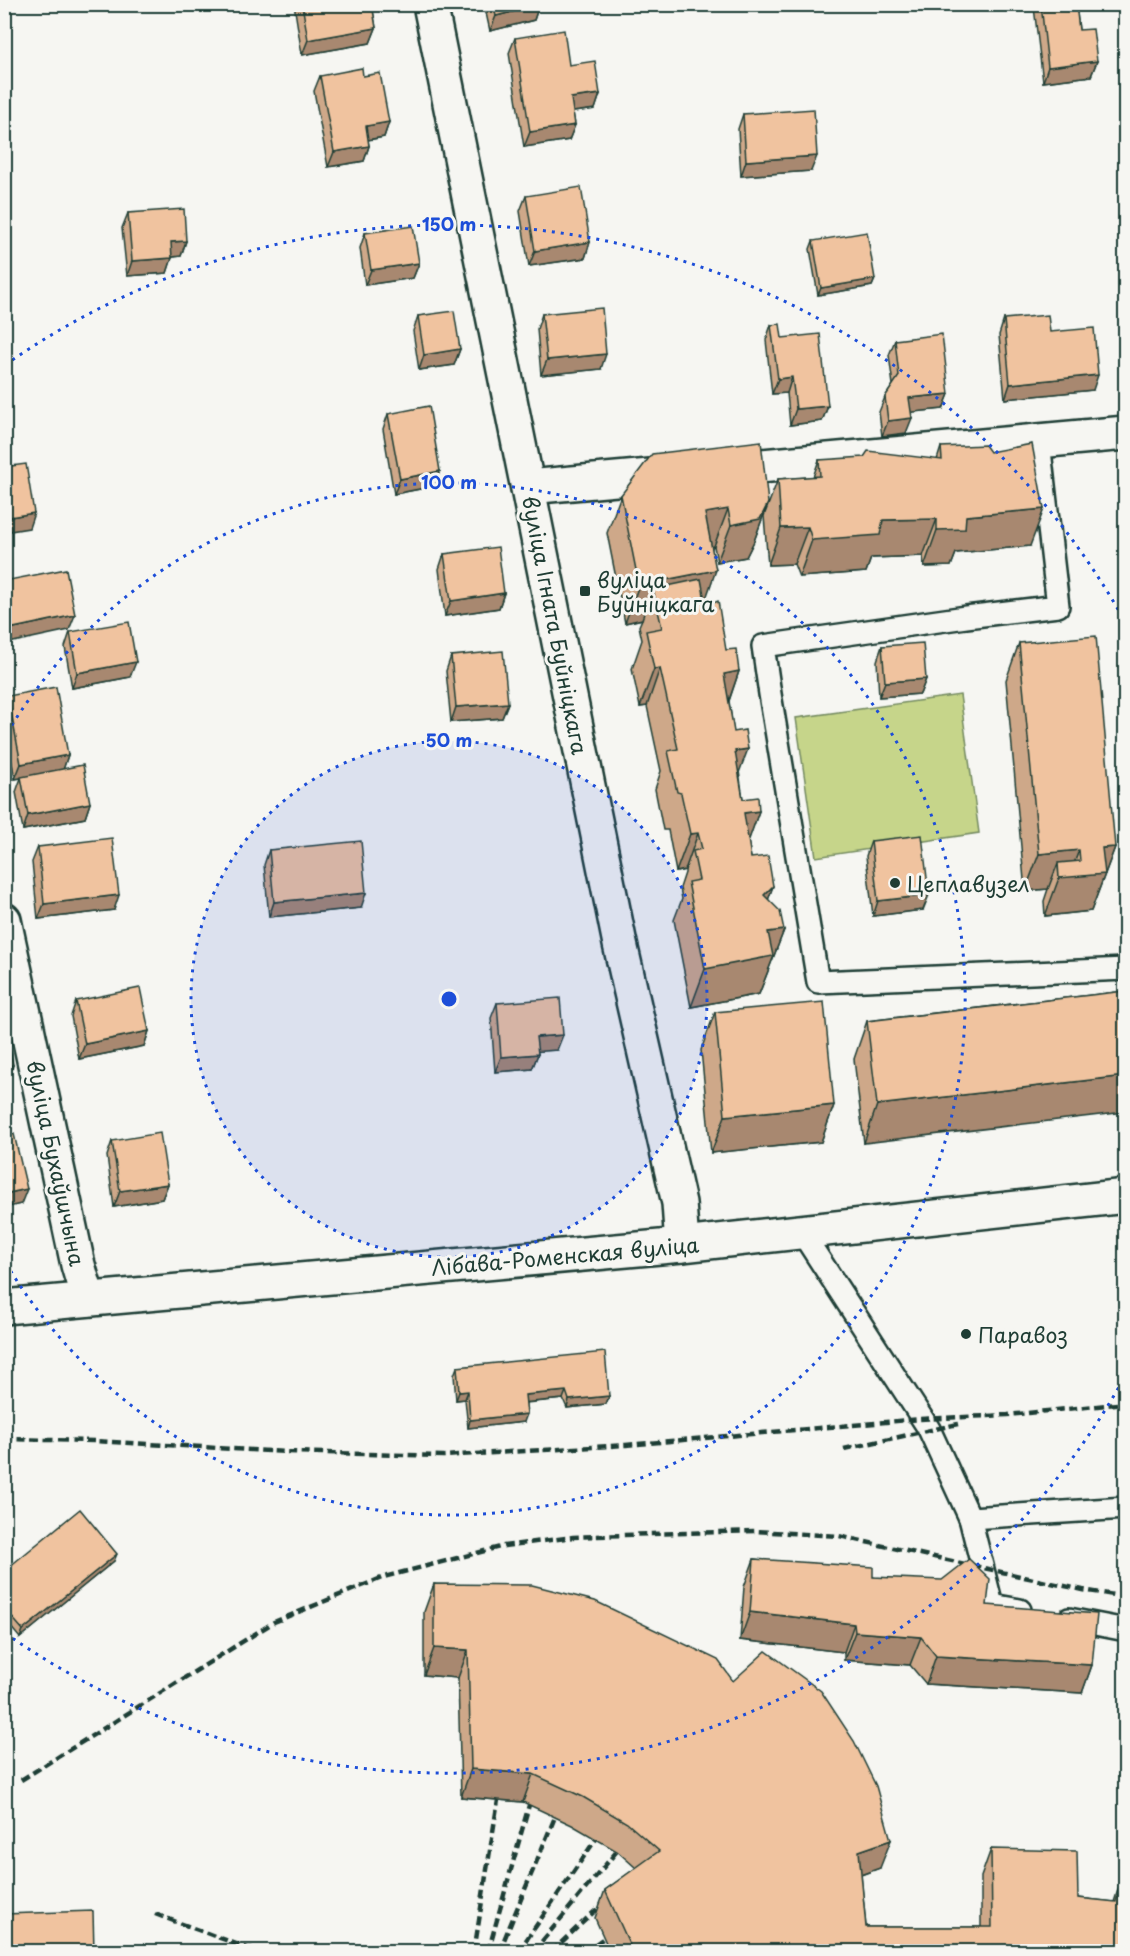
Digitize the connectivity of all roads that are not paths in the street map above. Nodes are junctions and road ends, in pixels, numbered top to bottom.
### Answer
1 (430, 4) edge
2 (1125, 433) edge
3 (1039, 442) junction
4 (528, 487) junction
5 (4, 920) edge
6 (1125, 969) edge
7 (1125, 1196) edge
8 (801, 1231) junction
9 (682, 1245) junction
10 (88, 1299) junction
11 (4, 1307) edge
12 (1125, 1508) edge
13 (970, 1518) junction
14 (1125, 1630) edge

1 - 4 street, вуліца Ігната Буйніцкага
2 - 3 street
3 - 4 street
3 - 6 lane
4 - 9 street, вуліца Ігната Буйніцкага
5 - 10 street, вуліца Бухаўшчына
7 - 8 street, Лібава-Роменская вуліца
8 - 9 street, Лібава-Роменская вуліца
8 - 13 lane
9 - 10 street, Лібава-Роменская вуліца
10 - 11 street, Лібава-Роменская вуліца
12 - 13 lane
13 - 14 lane

